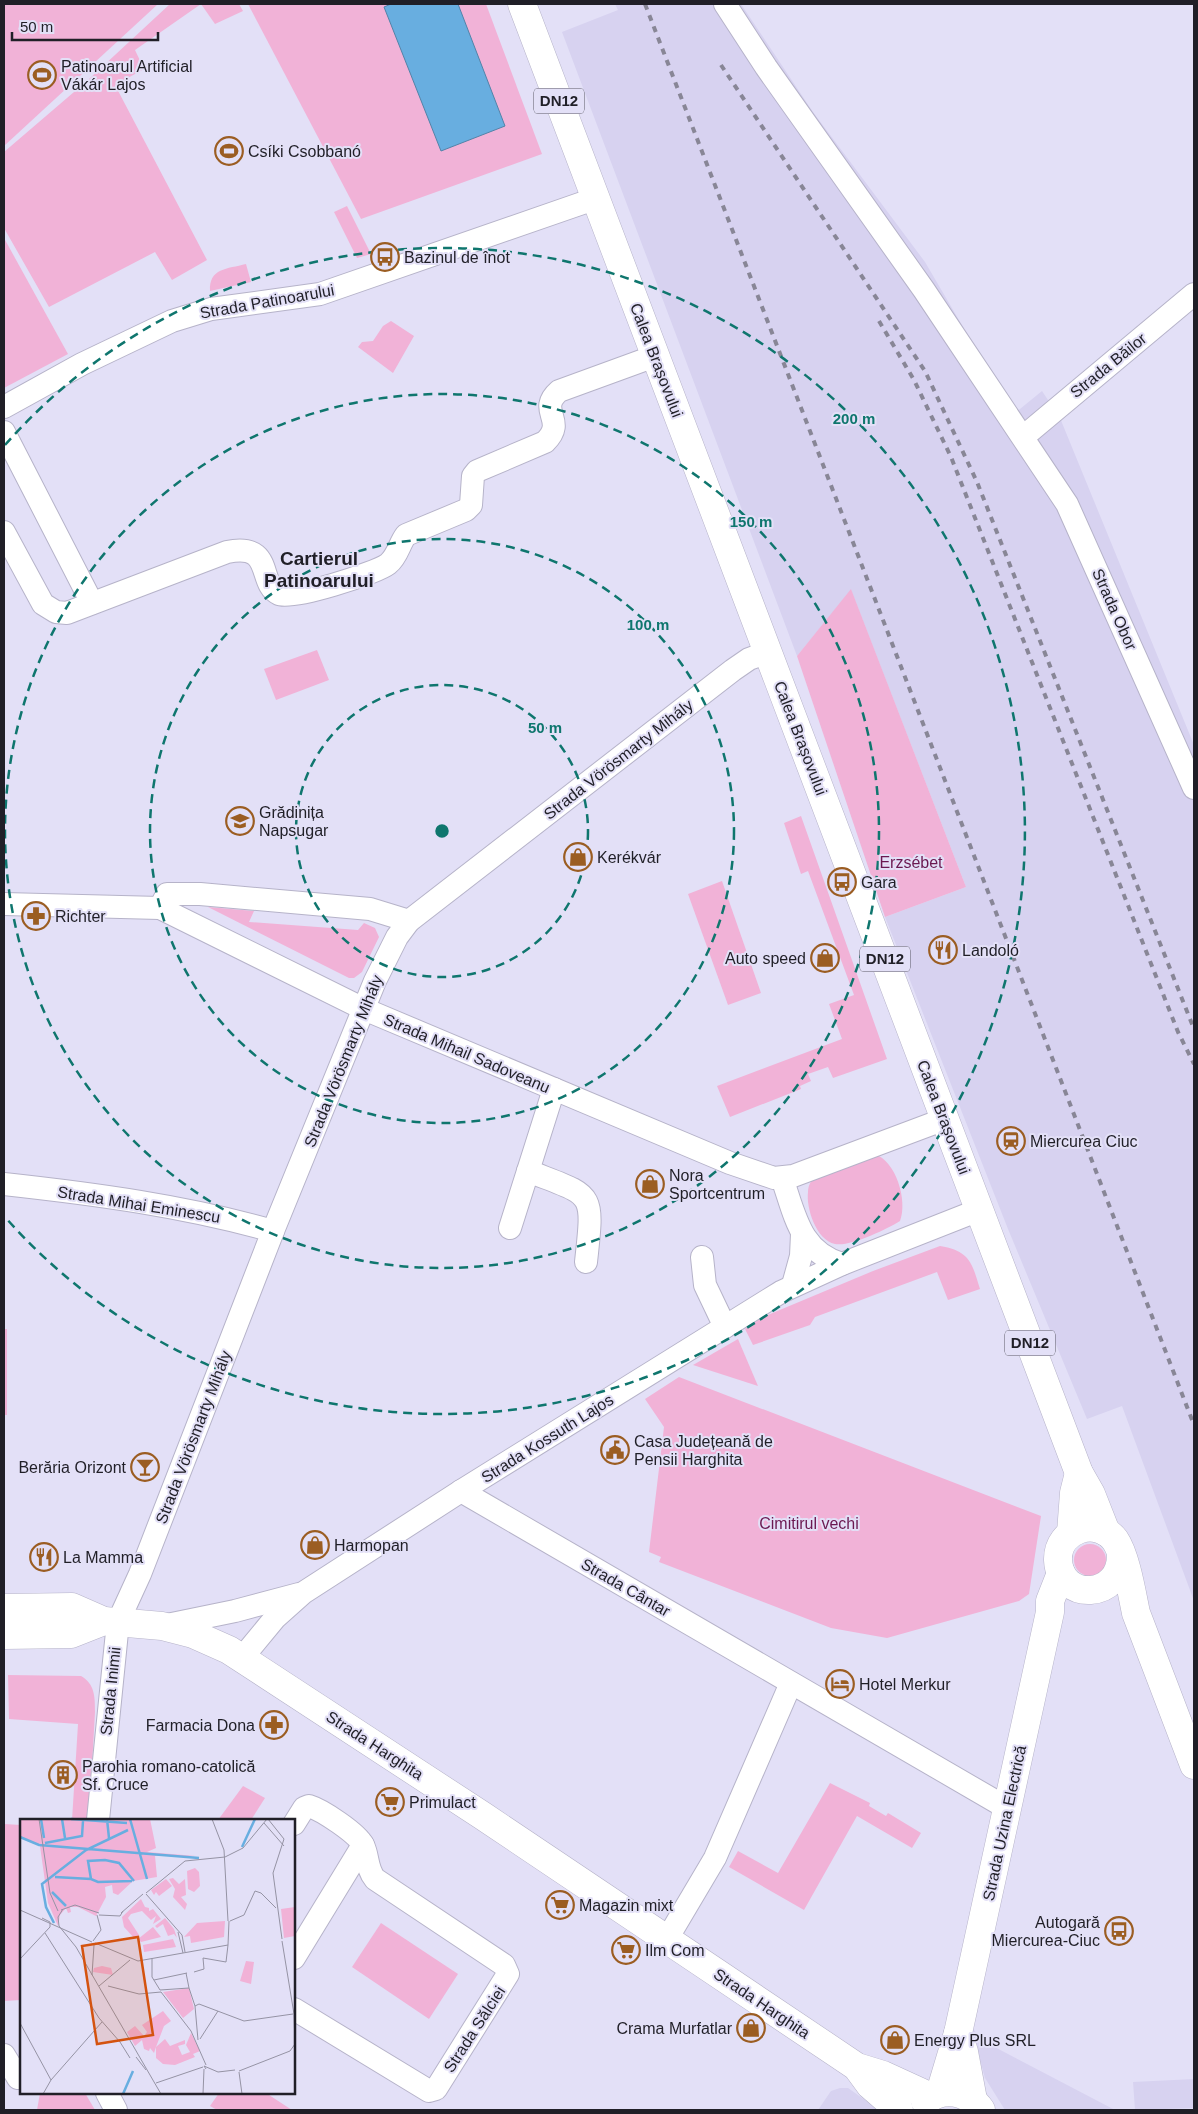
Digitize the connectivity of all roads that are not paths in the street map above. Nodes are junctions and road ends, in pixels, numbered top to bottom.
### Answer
1 (522, 4) edge
2 (725, 4) edge
3 (597, 198) junction
4 (1194, 294) edge
5 (655, 356) junction
6 (4, 407) edge
7 (4, 432) edge
8 (1023, 437) junction
9 (4, 532) edge
10 (92, 604) junction
11 (768, 652) junction
12 (1194, 788) edge
13 (4, 904) edge
14 (160, 908) junction
15 (409, 921) junction
16 (364, 1009) junction
17 (554, 1089) junction
18 (945, 1119) junction
19 (528, 1171) junction
20 (782, 1178) junction
21 (4, 1184) edge
22 (979, 1210) junction
23 (510, 1228) dead end
24 (273, 1231) junction
25 (802, 1234) junction
26 (702, 1257) dead end
27 (586, 1262) dead end
28 (842, 1264) junction
29 (793, 1285) junction
30 (725, 1327) junction
31 (1080, 1473) junction
32 (461, 1491) junction
33 (1106, 1532) junction
34 (1071, 1533) junction
35 (1121, 1554) junction
36 (1061, 1573) junction
37 (1092, 1589) junction
38 (302, 1593) junction
39 (4, 1608) edge
40 (1050, 1612) junction
41 (1136, 1613) junction
42 (111, 1622) junction
43 (162, 1626) junction
44 (4, 1635) edge
45 (242, 1658) junction
46 (791, 1683) junction
47 (1194, 1764) edge
48 (1007, 1808) junction
49 (98, 1819) edge
50 (295, 1822) edge
51 (363, 1845) junction
52 (666, 1939) junction
53 (295, 1956) edge
54 (295, 2009) edge
55 (958, 2033) junction
56 (4, 2055) edge
57 (857, 2067) junction
58 (14, 2080) edge
59 (107, 2094) edge
60 (930, 2100) edge
61 (977, 2105) edge
62 (116, 2110) edge
63 (900, 2110) edge

1 - 3 main road, Calea Brașovului / DN12
2 - 8 street, Strada Obor
3 - 5 main road, Calea Brașovului / DN12
3 - 6 street, Strada Patinoarului
4 - 8 street, Strada Băilor
5 - 10 street
5 - 11 main road, Calea Brașovului / DN12
7 - 10 street
8 - 12 street, Strada Obor
9 - 10 street
11 - 15 street, Strada Vörösmarty Mihály
11 - 18 main road, Calea Brașovului / DN12
13 - 14 street, Strada Mihail Sadoveanu
14 - 15 street
14 - 16 street, Strada Mihail Sadoveanu
15 - 16 street, Strada Vörösmarty Mihály
16 - 17 street, Strada Mihail Sadoveanu
16 - 24 street, Strada Vörösmarty Mihály
17 - 19 street
17 - 20 street, Strada Mihail Sadoveanu
18 - 20 street
18 - 22 main road, Calea Brașovului / DN12
19 - 23 street
19 - 27 street
20 - 25 street
21 - 24 street, Strada Mihai Eminescu
22 - 28 street, Strada Kossuth Lajos
22 - 31 main road, Calea Brașovului / DN12
24 - 42 street, Strada Vörösmarty Mihály
25 - 28 street
25 - 29 street
26 - 30 street
28 - 29 street, Strada Kossuth Lajos
29 - 30 street, Strada Kossuth Lajos
30 - 32 street, Strada Kossuth Lajos
31 - 33 main road, Calea Brașovului / DN12
31 - 34 main road
32 - 38 street, Strada Kossuth Lajos
32 - 46 street, Strada Cântar
33 - 34 main road
33 - 35 main road, Calea Brașovului / DN12
34 - 36 main road
35 - 37 main road
35 - 41 main road, Calea Brașovului
36 - 37 main road
36 - 40 main road, Strada Uzina Electrică
37 - 40 main road
37 - 41 main road
38 - 43 street, Strada Kossuth Lajos
38 - 45 street, Strada Kossuth Lajos
39 - 42 main road, Strada Kossuth Lajos
40 - 48 main road, Strada Uzina Electrică
41 - 47 main road, Calea Brașovului
42 - 43 main road, Strada Kossuth Lajos
42 - 44 main road, Strada Kossuth Lajos
42 - 49 street, Strada Inimii
43 - 45 main road, Strada Kossuth Lajos
45 - 52 main road, Strada Harghita
46 - 48 street, Strada Cântar
46 - 52 street
48 - 55 main road, Strada Uzina Electrică
50 - 51 street
51 - 53 street
51 - 54 street, Strada Sălciei
52 - 57 main road, Strada Harghita
55 - 60 main road, Strada Uzina Electrică
55 - 61 main road, Strada Uzina Electrică
56 - 58 street
57 - 60 main road, Strada Harghita
57 - 63 main road, Strada Harghita
59 - 62 street
60 - 61 main road, Strada Harghita

